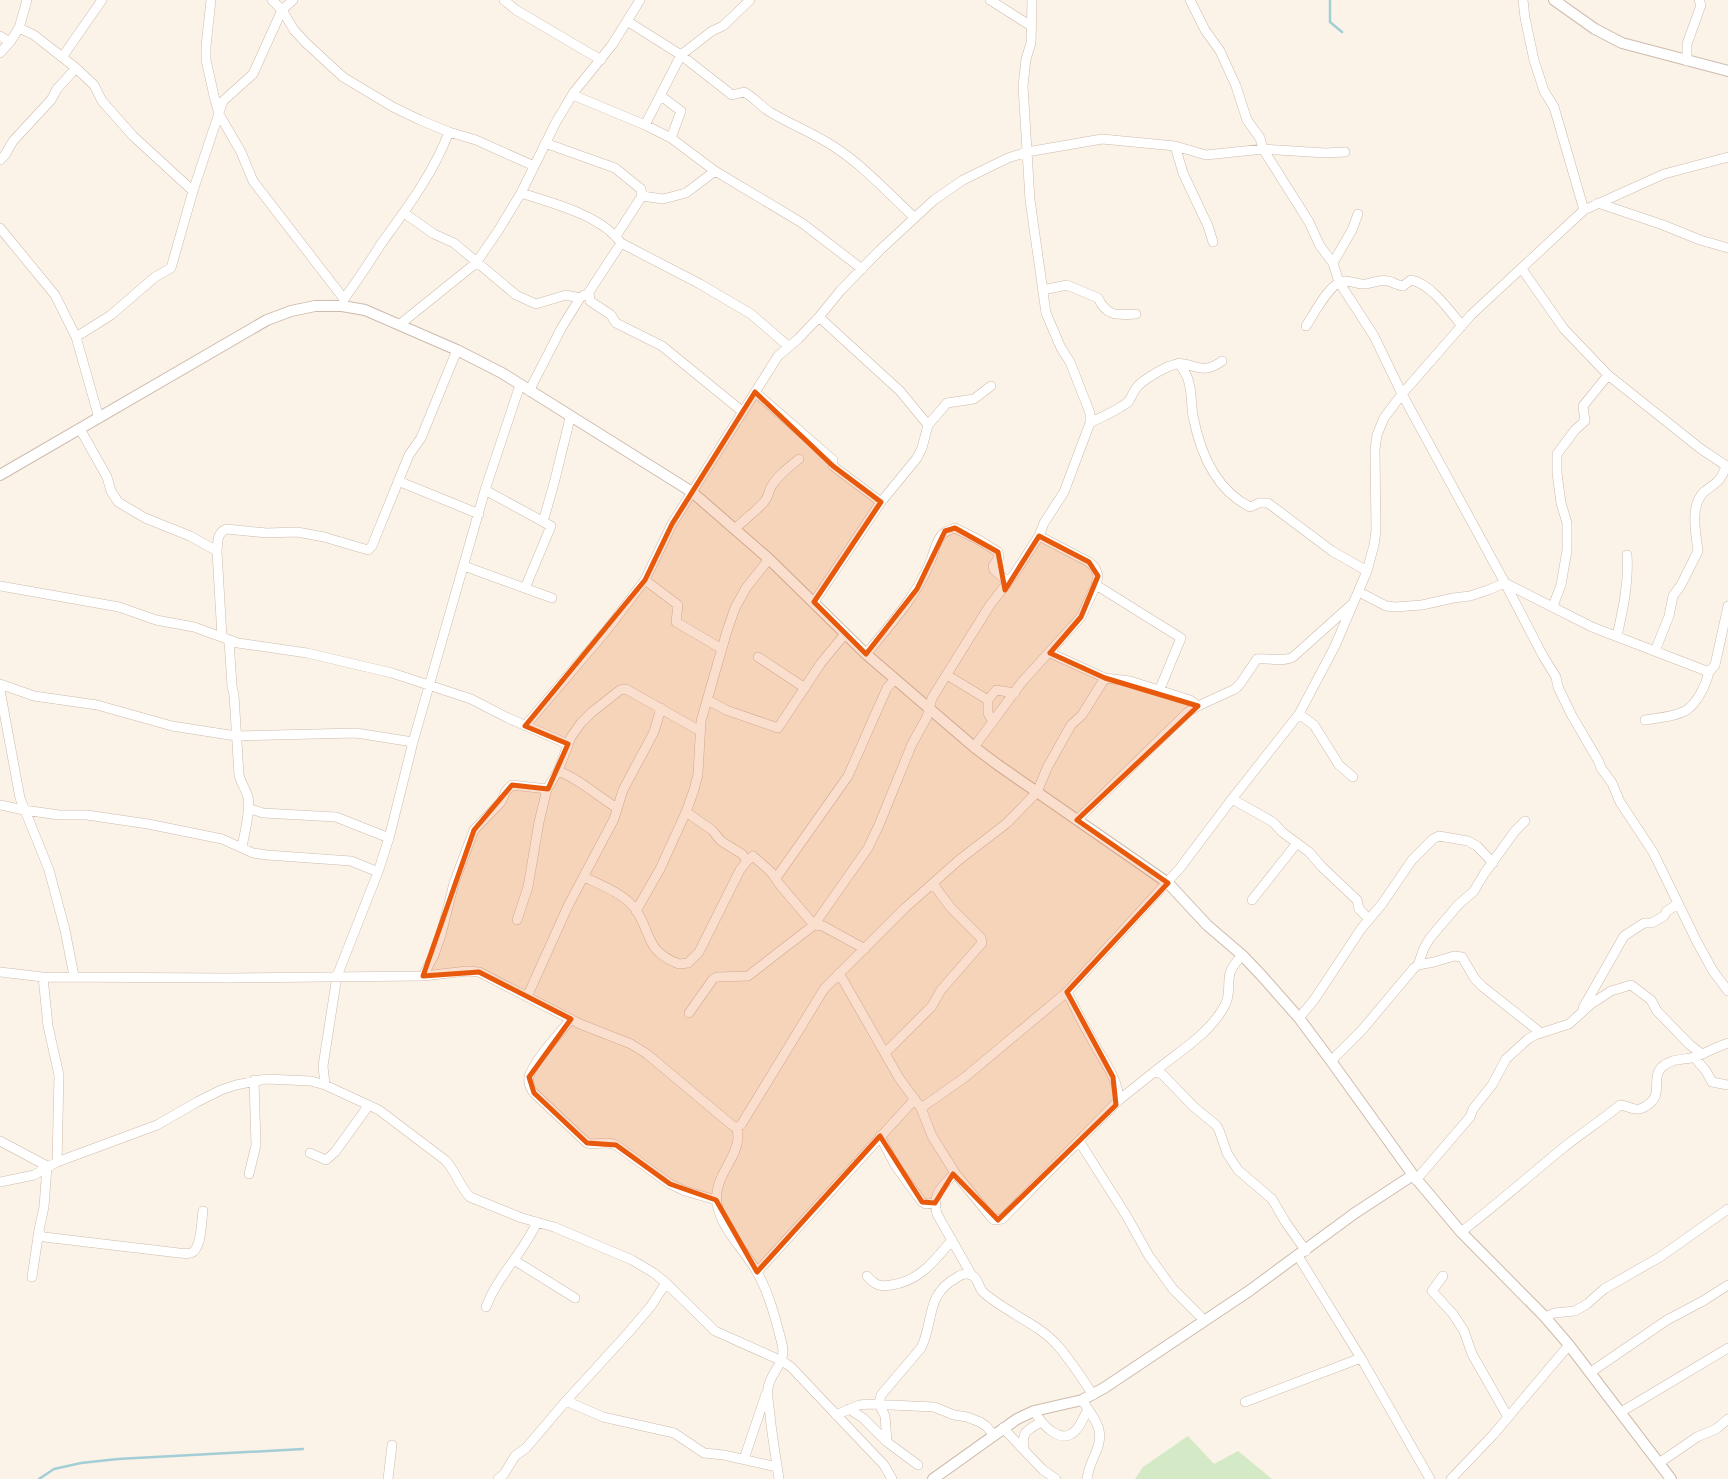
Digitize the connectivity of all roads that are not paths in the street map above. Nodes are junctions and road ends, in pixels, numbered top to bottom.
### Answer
1 (27, 0) edge
2 (102, 0) edge
3 (211, 0) edge
4 (272, 0) edge
5 (293, 0) edge
6 (503, 0) edge
7 (640, 0) edge
8 (750, 0) edge
9 (989, 0) edge
10 (1032, 0) edge
11 (1190, 0) edge
12 (1523, 0) edge
13 (1554, 0) edge
14 (1699, 0) edge
15 (282, 10) junction
16 (627, 21) junction
17 (1031, 26) junction
18 (19, 28) junction
19 (0, 36) edge
20 (10, 42) junction
21 (0, 53) edge
22 (681, 55) junction
23 (63, 56) junction
24 (601, 60) junction
25 (1687, 61) junction
26 (76, 68) junction
27 (1728, 71) edge
28 (573, 95) junction
29 (661, 96) junction
30 (219, 114) junction
31 (645, 125) junction
32 (449, 132) junction
33 (670, 138) junction
34 (545, 142) junction
35 (1175, 146) junction
36 (1263, 149) junction
37 (1027, 152) junction
38 (1345, 152) dead end
39 (1728, 157) edge
40 (0, 160) edge
41 (534, 166) junction
42 (715, 171) junction
43 (193, 191) junction
44 (521, 193) junction
45 (642, 195) junction
46 (1598, 203) junction
47 (1584, 210) junction
48 (404, 213) junction
49 (1358, 214) dead end
50 (915, 218) junction
51 (0, 228) edge
52 (619, 239) junction
53 (1213, 242) dead end
54 (1728, 248) edge
55 (476, 263) junction
56 (1333, 263) junction
57 (1522, 269) junction
58 (862, 270) junction
59 (1339, 282) junction
60 (1043, 289) junction
61 (589, 292) junction
62 (580, 298) junction
63 (343, 303) junction
64 (1136, 314) dead end
65 (819, 317) junction
66 (399, 325) junction
67 (1306, 326) dead end
68 (1462, 326) junction
69 (76, 337) junction
70 (788, 346) junction
71 (457, 350) junction
72 (1222, 360) dead end
73 (1180, 363) junction
74 (1608, 375) junction
75 (991, 386) dead end
76 (525, 388) junction
77 (755, 392) junction
78 (1402, 394) junction
79 (743, 412) junction
80 (570, 416) junction
81 (99, 418) junction
82 (1090, 423) junction
83 (928, 425) junction
84 (80, 429) junction
85 (799, 459) dead end
86 (1727, 467) edge
87 (2, 473) edge
88 (398, 481) junction
89 (485, 491) junction
90 (692, 492) junction
91 (881, 502) junction
92 (479, 514) junction
93 (543, 521) junction
94 (735, 529) junction
95 (1039, 536) junction
96 (217, 551) junction
97 (1627, 555) dead end
98 (769, 559) junction
99 (464, 566) junction
100 (1367, 571) junction
101 (645, 580) junction
102 (1008, 582) junction
103 (1505, 583) junction
104 (0, 586) edge
105 (1096, 586) junction
106 (525, 588) junction
107 (1357, 596) junction
108 (552, 598) dead end
109 (814, 602) junction
110 (1553, 606) junction
111 (1728, 606) edge
112 (845, 634) junction
113 (1617, 636) junction
114 (225, 638) junction
115 (1725, 638) edge
116 (722, 649) junction
117 (1655, 651) junction
118 (1050, 653) junction
119 (866, 654) junction
120 (758, 657) dead end
121 (1709, 672) junction
122 (947, 675) junction
123 (1105, 678) junction
124 (895, 679) junction
125 (0, 684) edge
126 (430, 684) junction
127 (805, 688) junction
128 (0, 690) edge
129 (1159, 691) junction
130 (1015, 692) junction
131 (708, 700) junction
132 (988, 700) junction
133 (1198, 706) junction
134 (661, 708) junction
135 (929, 708) junction
136 (1299, 714) junction
137 (1645, 720) dead end
138 (993, 722) junction
139 (525, 726) junction
140 (700, 731) junction
141 (236, 736) junction
142 (413, 742) junction
143 (568, 744) junction
144 (974, 747) junction
145 (558, 771) junction
146 (1353, 777) dead end
147 (548, 789) junction
148 (1037, 792) junction
149 (1232, 799) junction
150 (0, 805) edge
151 (248, 808) junction
152 (617, 808) junction
153 (24, 810) junction
154 (686, 812) junction
155 (1077, 820) junction
156 (1525, 821) dead end
157 (389, 838) junction
158 (1297, 843) junction
159 (242, 848) junction
160 (747, 860) junction
161 (1493, 863) junction
162 (378, 872) junction
163 (584, 877) junction
164 (776, 878) junction
165 (1168, 883) junction
166 (933, 884) junction
167 (1252, 900) dead end
168 (1677, 904) junction
169 (636, 911) junction
170 (517, 919) dead end
171 (1369, 919) junction
172 (814, 925) junction
173 (865, 949) junction
174 (1242, 955) junction
175 (1418, 965) junction
176 (0, 972) edge
177 (839, 973) junction
178 (43, 976) junction
179 (74, 976) junction
180 (338, 976) junction
181 (423, 976) junction
182 (1728, 991) edge
183 (1067, 992) junction
184 (527, 996) junction
185 (689, 1013) dead end
186 (1579, 1016) junction
187 (1298, 1018) junction
188 (571, 1019) junction
189 (1541, 1033) junction
190 (1728, 1043) edge
191 (886, 1052) junction
192 (1698, 1056) junction
193 (1331, 1061) junction
194 (1154, 1072) junction
195 (254, 1080) junction
196 (325, 1085) junction
197 (1728, 1085) edge
198 (915, 1099) junction
199 (1119, 1100) junction
200 (369, 1105) junction
201 (920, 1108) junction
202 (737, 1127) junction
203 (880, 1136) junction
204 (0, 1141) edge
205 (1079, 1141) junction
206 (310, 1153) dead end
207 (57, 1162) junction
208 (47, 1166) junction
209 (955, 1173) junction
210 (249, 1174) dead end
211 (1415, 1178) junction
212 (0, 1182) edge
213 (716, 1200) junction
214 (935, 1203) junction
215 (1728, 1209) edge
216 (203, 1210) dead end
217 (537, 1222) junction
218 (39, 1230) junction
219 (1461, 1232) junction
220 (952, 1240) junction
221 (1302, 1253) junction
222 (514, 1260) junction
223 (757, 1272) junction
224 (971, 1274) junction
225 (867, 1276) dead end
226 (1443, 1276) dead end
227 (32, 1277) dead end
228 (666, 1283) junction
229 (1728, 1285) edge
230 (575, 1298) dead end
231 (486, 1307) dead end
232 (1545, 1317) junction
233 (1204, 1320) junction
234 (1569, 1345) junction
235 (1728, 1348) edge
236 (1361, 1358) junction
237 (782, 1361) junction
238 (1591, 1373) junction
239 (768, 1388) junction
240 (566, 1401) junction
241 (1087, 1401) junction
242 (1245, 1402) dead end
243 (879, 1404) junction
244 (849, 1409) junction
245 (1034, 1411) junction
246 (1620, 1412) junction
247 (835, 1415) junction
248 (1507, 1418) junction
249 (1728, 1419) edge
250 (1041, 1422) junction
251 (999, 1431) junction
252 (887, 1442) junction
253 (392, 1445) dead end
254 (1024, 1449) junction
255 (744, 1459) junction
256 (918, 1465) dead end
257 (777, 1467) junction
258 (1664, 1473) edge
259 (388, 1479) edge
260 (498, 1479) edge
261 (779, 1479) edge
262 (892, 1479) edge
263 (933, 1479) edge
264 (1056, 1479) edge
265 (1087, 1479) edge
266 (1430, 1479) edge
267 (1451, 1479) edge

1 - 18 street
2 - 23 street
3 - 30 street
4 - 15 street
5 - 15 street
6 - 24 street
7 - 16 street
8 - 22 street
9 - 17 street
10 - 17 street
11 - 36 street
12 - 47 street
13 - 25 street
14 - 25 street
15 - 30 street
15 - 32 street
16 - 22 street
16 - 24 street
17 - 37 street
18 - 20 street
18 - 23 street
19 - 20 street
20 - 21 street
22 - 29 street
22 - 50 street
23 - 26 street
24 - 28 street
25 - 27 street
26 - 40 street
26 - 43 street
28 - 31 street
28 - 34 street
29 - 31 street
29 - 33 street
30 - 43 street
30 - 63 street
31 - 33 street
32 - 41 street
32 - 48 street
33 - 42 street
34 - 41 street
34 - 45 street
35 - 36 street
35 - 37 street
35 - 53 street
36 - 38 street
36 - 56 street
37 - 50 street
37 - 60 street
39 - 46 street
41 - 44 street
42 - 45 street
42 - 58 street
43 - 69 street
44 - 52 street
44 - 55 street
45 - 52 street
46 - 47 street
46 - 54 street
47 - 57 street
48 - 55 street
48 - 63 street
49 - 56 street
50 - 58 street
51 - 69 street
52 - 61 street
52 - 70 street
55 - 62 street
55 - 66 street
56 - 59 street
57 - 68 street
57 - 74 street
58 - 65 street
59 - 67 street
59 - 68 street
59 - 78 street
60 - 64 street
60 - 82 street
61 - 62 street
61 - 79 street
62 - 76 street
63 - 66 street
63 - 81 street
65 - 70 street
65 - 83 street
66 - 71 street
68 - 78 street
69 - 81 street
70 - 77 street
71 - 76 street
71 - 88 street
72 - 73 street
73 - 82 street
73 - 100 street
74 - 86 street
74 - 110 street
75 - 83 street
76 - 80 street
76 - 89 street
77 - 79 street
77 - 91 street
78 - 100 street
78 - 103 street
79 - 90 street
80 - 90 street
80 - 93 street
81 - 84 street
82 - 95 street
83 - 91 street
84 - 87 street
84 - 96 street
85 - 94 street
86 - 117 street
88 - 92 street
88 - 96 street
89 - 92 street
89 - 93 street
90 - 94 street
90 - 101 street
91 - 109 street
92 - 99 street
93 - 106 street
94 - 98 street
95 - 102 street
95 - 105 street
96 - 114 street
97 - 113 street
98 - 109 street
98 - 116 street
99 - 106 street
99 - 126 street
100 - 107 street
101 - 116 street
101 - 139 street
102 - 119 street
102 - 122 street
103 - 107 street
103 - 110 street
103 - 168 street
104 - 114 street
105 - 118 street
105 - 129 street
106 - 108 street
107 - 133 street
107 - 136 street
109 - 112 street
110 - 113 street
111 - 115 street
112 - 119 street
112 - 127 street
113 - 117 street
114 - 126 street
114 - 141 street
115 - 121 street
116 - 131 street
117 - 121 street
118 - 123 street
118 - 130 street
119 - 124 street
120 - 127 street
121 - 137 street
122 - 132 street
122 - 135 street
123 - 129 street
123 - 148 street
124 - 135 street
124 - 164 street
125 - 141 street
126 - 139 street
126 - 142 street
127 - 131 street
128 - 153 street
129 - 133 street
130 - 132 street
130 - 138 street
131 - 140 street
132 - 138 street
133 - 155 street
134 - 140 street
134 - 143 street
134 - 152 street
135 - 144 street
135 - 172 street
136 - 146 street
136 - 149 street
138 - 144 street
139 - 143 street
140 - 154 street
141 - 142 street
141 - 151 street
142 - 157 street
143 - 145 street
144 - 148 street
145 - 147 street
145 - 152 street
147 - 170 street
147 - 181 street
148 - 155 street
148 - 166 street
149 - 158 street
149 - 165 street
150 - 153 street
151 - 157 street
151 - 159 street
152 - 163 street
153 - 159 street
153 - 179 street
154 - 160 street
154 - 169 street
155 - 165 street
156 - 161 street
157 - 162 street
158 - 167 street
158 - 171 street
159 - 162 street
160 - 164 street
160 - 169 street
161 - 171 street
161 - 175 street
162 - 180 street
163 - 169 street
163 - 184 street
164 - 172 street
165 - 174 street
165 - 183 street
166 - 173 street
166 - 191 street
168 - 182 street
168 - 186 street
171 - 187 street
172 - 173 street
172 - 185 street
173 - 177 street
174 - 187 street
174 - 194 street
175 - 189 street
175 - 193 street
176 - 178 street
177 - 191 street
177 - 202 street
178 - 179 street
178 - 207 street
179 - 180 street
180 - 181 street
180 - 196 street
181 - 184 street
183 - 199 street
183 - 201 street
184 - 188 street
186 - 189 street
186 - 192 street
187 - 193 street
188 - 202 street
188 - 213 street
189 - 211 street
190 - 192 street
191 - 198 street
192 - 197 street
192 - 219 street
193 - 211 street
194 - 199 street
194 - 221 street
195 - 196 street
195 - 207 street
195 - 210 street
196 - 200 street
198 - 201 street
198 - 203 street
199 - 205 street
200 - 206 street
200 - 217 street
201 - 209 street
202 - 213 street
203 - 214 street
203 - 223 street
204 - 208 street
205 - 209 street
205 - 233 street
207 - 208 street
208 - 212 street
208 - 218 street
209 - 214 street
211 - 219 street
211 - 221 street
213 - 223 street
214 - 220 street
215 - 232 street
216 - 218 street
217 - 222 street
217 - 228 street
218 - 227 street
219 - 232 street
220 - 224 street
220 - 225 street
221 - 233 street
221 - 236 street
222 - 230 street
222 - 231 street
223 - 237 street
224 - 241 street
224 - 243 street
226 - 248 street
228 - 237 street
228 - 240 street
229 - 238 street
232 - 234 street
233 - 241 street
234 - 238 street
234 - 248 street
235 - 246 street
236 - 242 street
236 - 266 street
237 - 239 street
237 - 247 street
238 - 246 street
239 - 255 street
239 - 257 street
240 - 255 street
240 - 260 street
241 - 245 street
241 - 250 street
241 - 265 street
243 - 244 street
243 - 251 street
243 - 252 street
244 - 247 street
244 - 252 street
245 - 250 street
245 - 251 street
246 - 258 street
247 - 262 street
248 - 267 street
249 - 258 street
250 - 254 street
251 - 254 street
251 - 263 street
252 - 256 street
253 - 259 street
254 - 264 street
255 - 257 street
257 - 261 street

